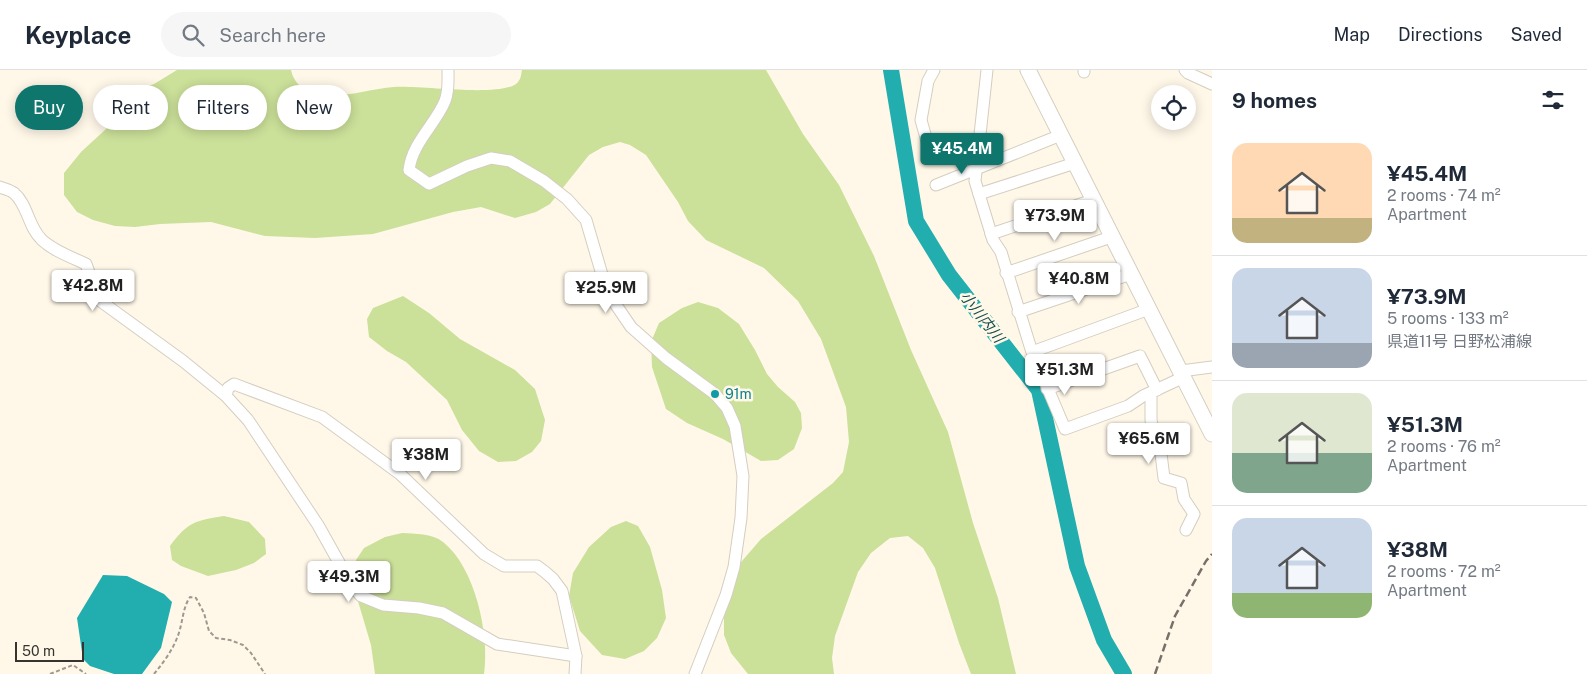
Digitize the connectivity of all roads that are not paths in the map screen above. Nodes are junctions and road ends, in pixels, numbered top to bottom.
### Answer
1 (448, 70) edge
2 (934, 70) edge
3 (987, 70) edge
4 (1028, 70) edge
5 (1185, 70) edge
6 (1212, 84) edge
7 (1061, 135) junction
8 (1075, 163) junction
9 (976, 164) junction
10 (936, 185) dead end
11 (0, 187) edge
12 (979, 194) junction
13 (1093, 200) junction
14 (991, 234) junction
15 (1112, 237) junction
16 (1006, 273) junction
17 (1131, 274) junction
18 (1149, 310) junction
19 (1018, 312) junction
20 (1032, 352) junction
21 (1212, 367) edge
22 (1183, 374) junction
23 (1047, 389) junction
24 (1154, 391) junction
25 (226, 396) junction
26 (1212, 434) edge
27 (1186, 530) dead end
28 (576, 656) junction
29 (575, 674) edge
30 (695, 674) edge

1 - 30 street
2 - 9 street
3 - 9 street
4 - 7 main road
5 - 6 street
7 - 8 main road
7 - 9 street
8 - 12 street
8 - 13 main road
9 - 10 street
9 - 12 street
11 - 25 street
12 - 14 street
13 - 14 street
13 - 15 main road
14 - 16 street
15 - 16 street
15 - 17 main road
16 - 19 street
17 - 18 main road
17 - 19 street
18 - 20 street
18 - 22 main road
19 - 20 street
20 - 23 street
21 - 22 street
22 - 24 street
22 - 26 main road
23 - 24 street
23 - 24 street
24 - 27 street
25 - 28 street
25 - 28 street
28 - 29 street

